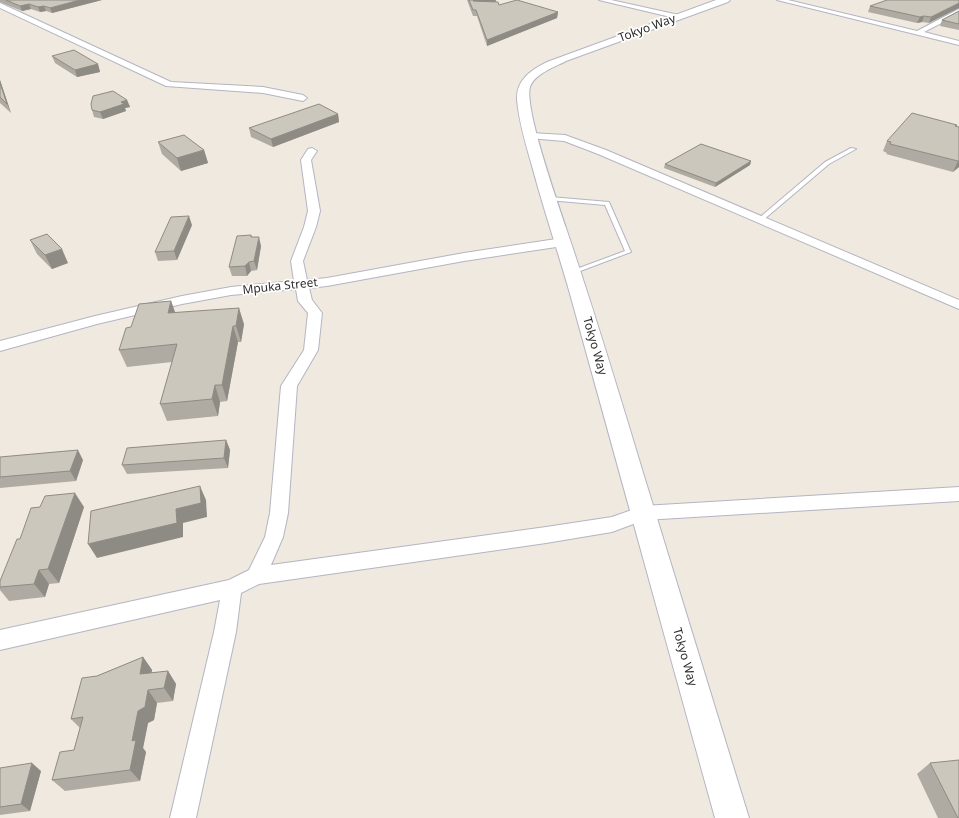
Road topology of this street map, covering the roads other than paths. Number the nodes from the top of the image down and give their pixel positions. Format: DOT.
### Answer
graph roads {
  1 [pos="602,0"];
  2 [pos="725,0"];
  3 [pos="780,0"];
  4 [pos="0,5"];
  5 [pos="959,11"];
  6 [pos="679,17"];
  7 [pos="918,33"];
  8 [pos="959,43"];
  9 [pos="303,98"];
  10 [pos="531,136"];
  11 [pos="853,149"];
  12 [pos="312,151"];
  13 [pos="550,199"];
  14 [pos="760,220"];
  15 [pos="563,242"];
  16 [pos="574,272"];
  17 [pos="303,284"];
  18 [pos="959,305"];
  19 [pos="0,346"];
  20 [pos="959,494"];
  21 [pos="642,513"];
  22 [pos="256,576"];
  23 [pos="232,588"];
  24 [pos="0,640"];
  25 [pos="183,818"];
  26 [pos="732,818"];
  1 -- 6 [label="street"];
  2 -- 6 [label="street, Tokyo Way"];
  3 -- 7 [label="street"];
  4 -- 9 [label="street"];
  5 -- 7 [label="street"];
  6 -- 10 [label="street, Tokyo Way"];
  7 -- 8 [label="street"];
  10 -- 13 [label="street, Tokyo Way"];
  10 -- 14 [label="street"];
  11 -- 14 [label="lane"];
  12 -- 17 [label="street"];
  13 -- 15 [label="street, Tokyo Way"];
  13 -- 16 [label="lane"];
  14 -- 18 [label="street"];
  15 -- 16 [label="street, Tokyo Way"];
  15 -- 17 [label="street, Mpuka Street"];
  16 -- 21 [label="street, Tokyo Way"];
  17 -- 19 [label="street, Mpuka Street"];
  17 -- 22 [label="street"];
  20 -- 21 [label="street"];
  21 -- 22 [label="street"];
  21 -- 26 [label="street, Tokyo Way"];
  22 -- 23 [label="street"];
  23 -- 24 [label="street"];
  23 -- 25 [label="street"];
}
